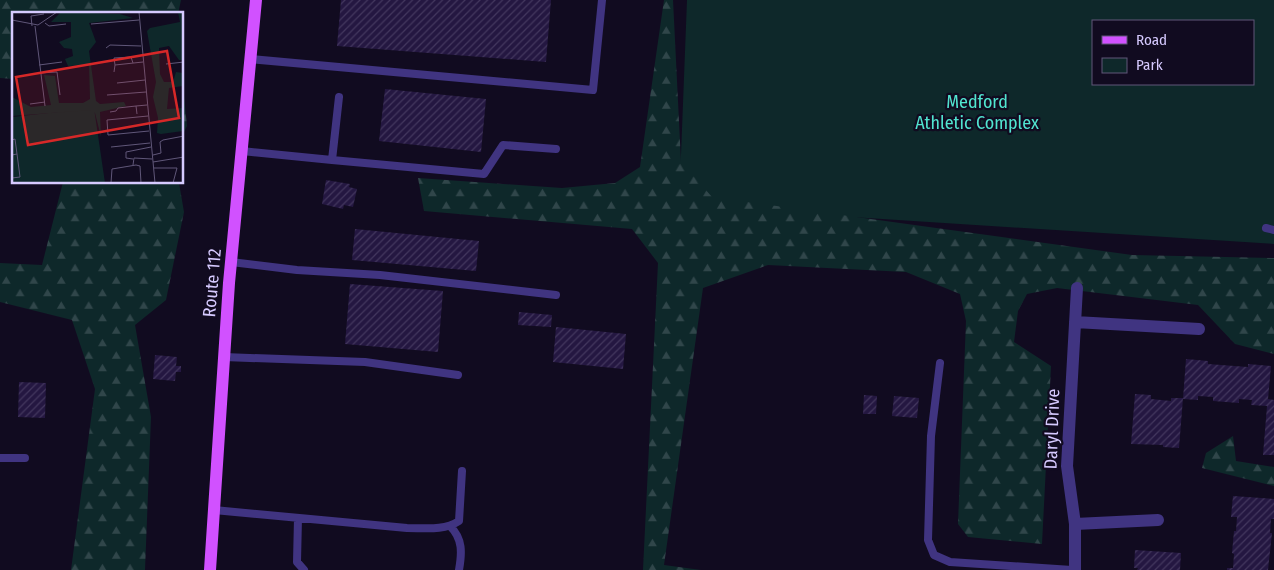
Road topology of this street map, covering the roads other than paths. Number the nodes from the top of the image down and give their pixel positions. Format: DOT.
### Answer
graph roads {
  1 [pos="256,0"];
  2 [pos="602,0"];
  3 [pos="250,59"];
  4 [pos="339,97"];
  5 [pos="556,149"];
  6 [pos="242,152"];
  7 [pos="332,160"];
  8 [pos="231,262"];
  9 [pos="1077,288"];
  10 [pos="556,295"];
  11 [pos="1075,322"];
  12 [pos="1198,329"];
  13 [pos="224,357"];
  14 [pos="940,363"];
  15 [pos="458,375"];
  16 [pos="0,458"];
  17 [pos="25,458"];
  18 [pos="462,471"];
  19 [pos="214,510"];
  20 [pos="298,518"];
  21 [pos="1158,520"];
  22 [pos="1075,524"];
  23 [pos="450,526"];
  24 [pos="210,570"];
  25 [pos="304,570"];
  26 [pos="459,570"];
  27 [pos="1074,570"];
  1 -- 3 [label="main road, Route 112"];
  2 -- 3 [label="lane"];
  3 -- 6 [label="main road, Route 112"];
  4 -- 7 [label="lane"];
  5 -- 7 [label="lane"];
  6 -- 7 [label="lane"];
  6 -- 8 [label="main road, Route 112"];
  8 -- 10 [label="lane"];
  8 -- 13 [label="main road, Route 112"];
  9 -- 11 [label="street, Daryl Drive"];
  11 -- 12 [label="street"];
  11 -- 22 [label="street, Daryl Drive"];
  13 -- 15 [label="lane"];
  13 -- 19 [label="main road, Route 112"];
  14 -- 27 [label="lane"];
  16 -- 17 [label="lane"];
  18 -- 23 [label="lane"];
  19 -- 20 [label="lane"];
  19 -- 24 [label="main road, Route 112"];
  20 -- 23 [label="lane"];
  20 -- 25 [label="lane"];
  21 -- 22 [label="street"];
  22 -- 27 [label="street, Daryl Drive"];
  23 -- 26 [label="lane"];
}
